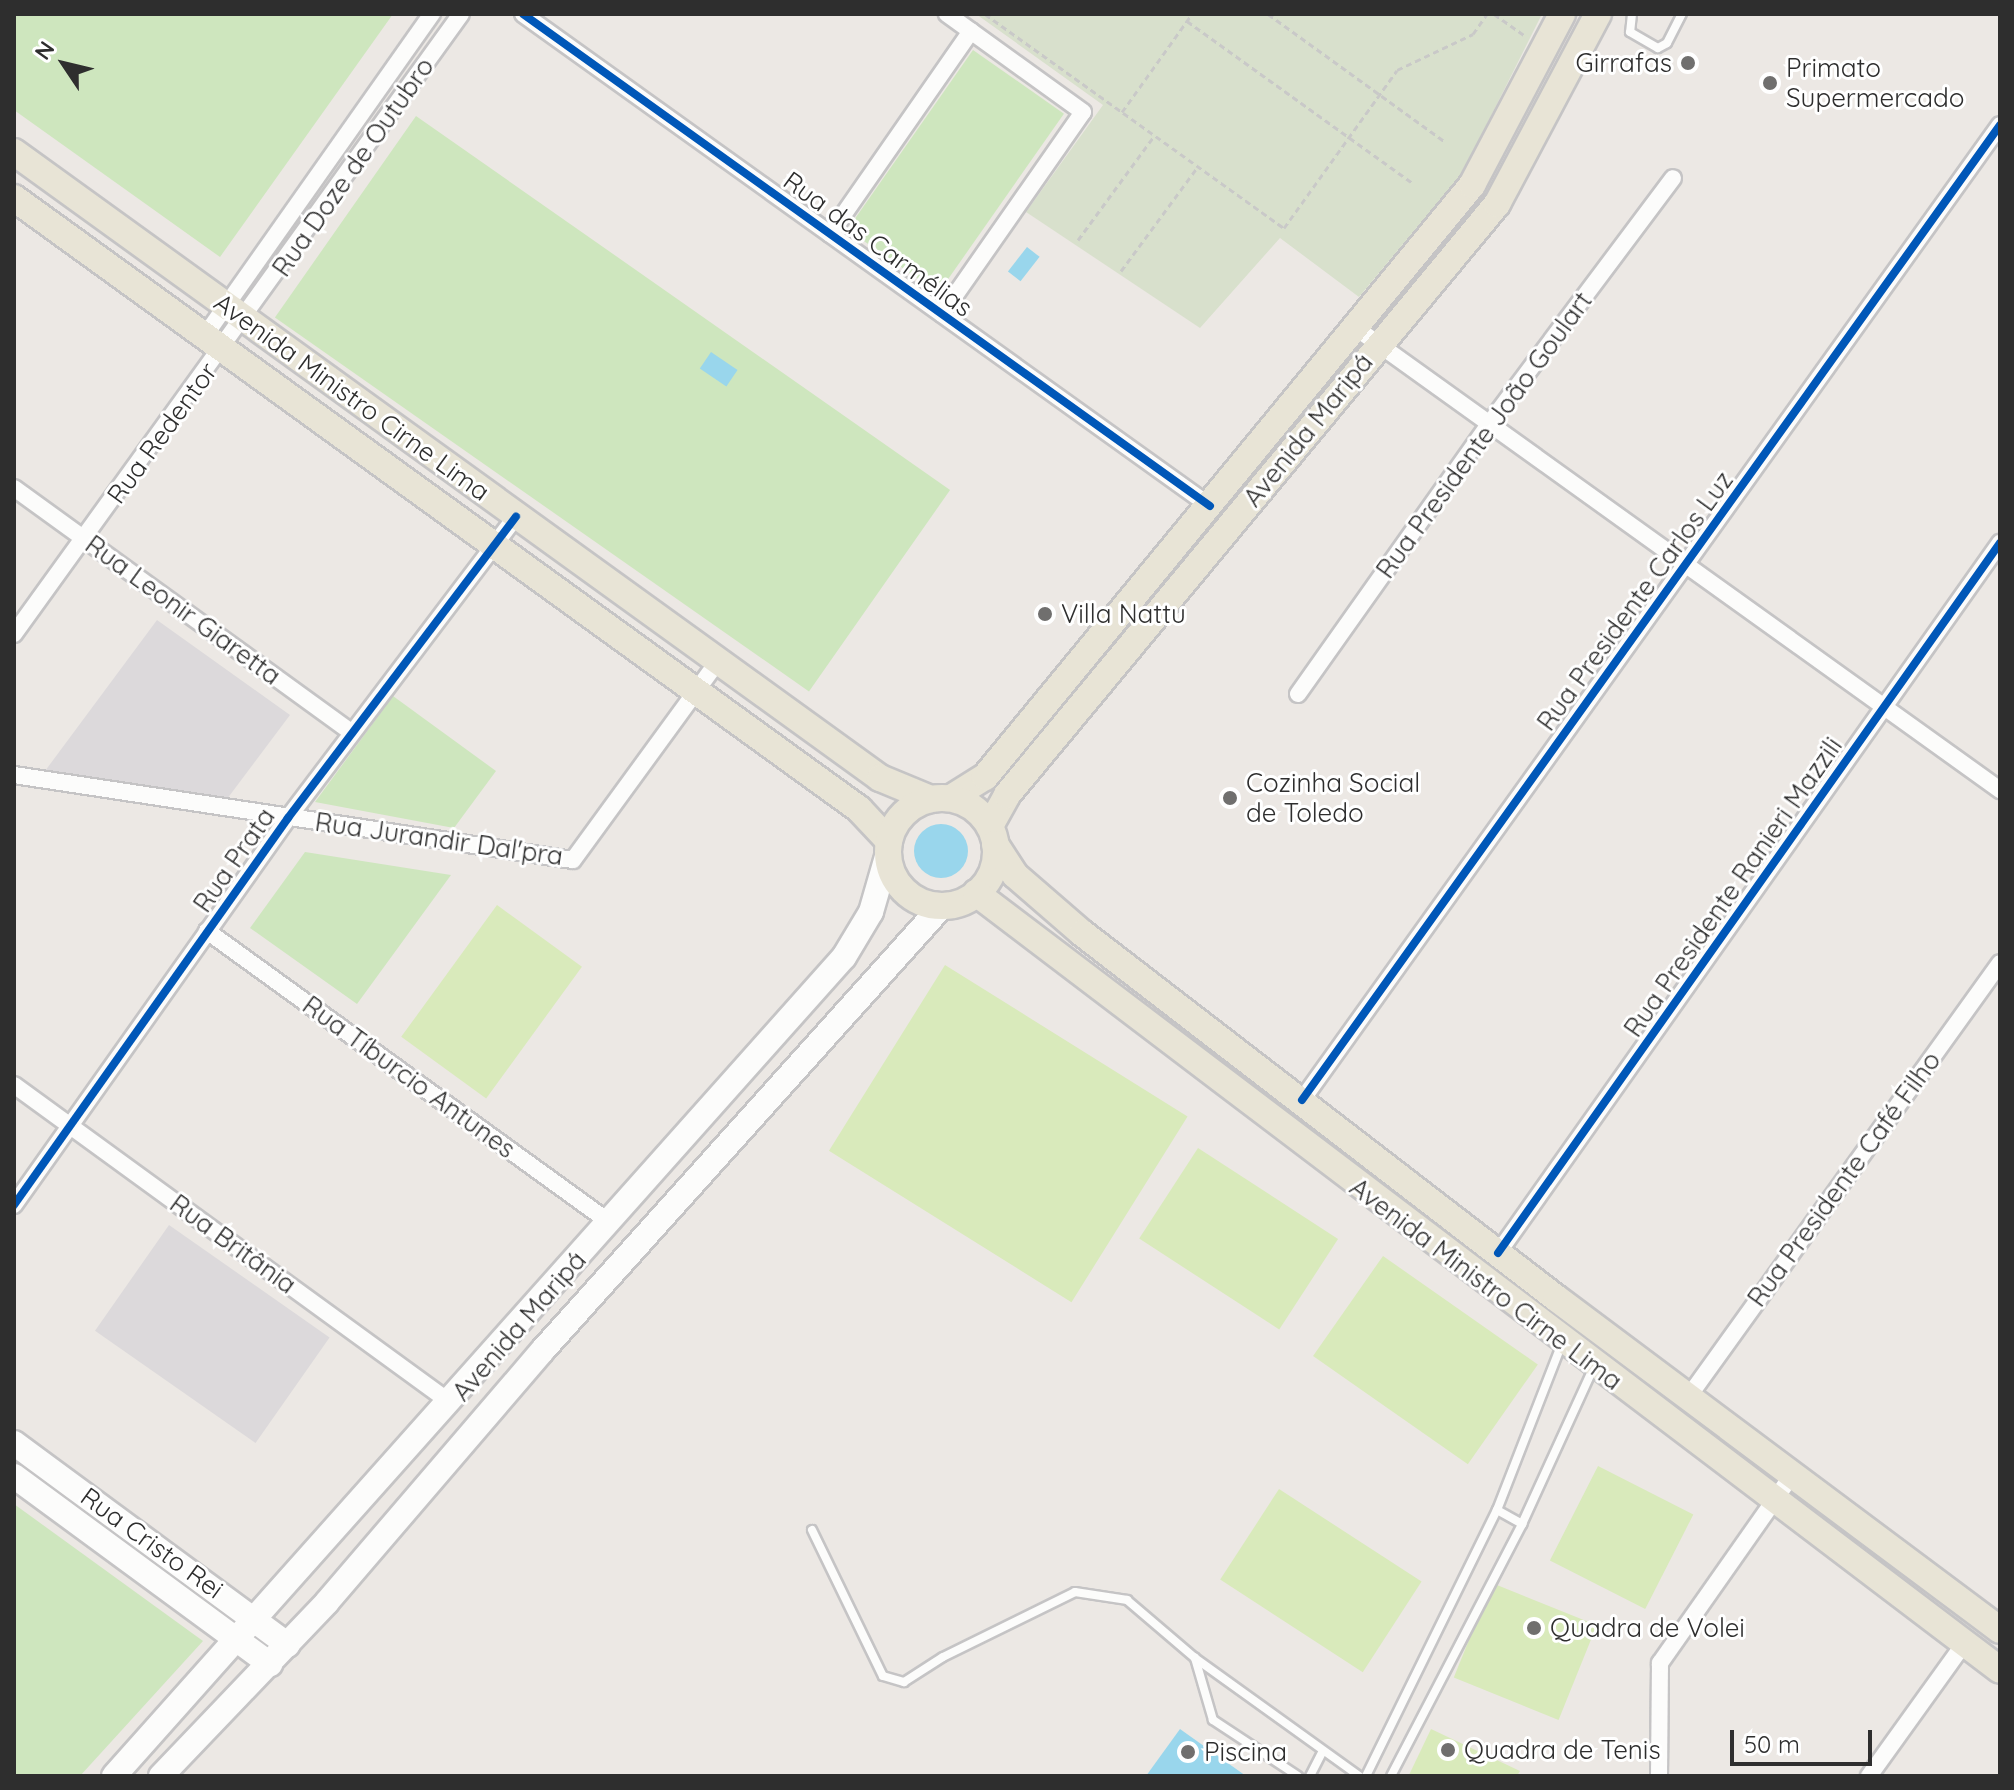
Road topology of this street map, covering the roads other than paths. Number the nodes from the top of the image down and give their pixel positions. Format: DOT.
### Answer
graph roads {
  1 [pos="432,14"];
  2 [pos="461,14"];
  3 [pos="523,14"];
  4 [pos="947,14"];
  5 [pos="1562,14"];
  6 [pos="1598,14"];
  7 [pos="1632,14"];
  8 [pos="1682,14"];
  9 [pos="971,31"];
  10 [pos="2000,125"];
  11 [pos="14,152"];
  12 [pos="1673,178"];
  13 [pos="14,198"];
  14 [pos="830,234"];
  15 [pos="235,313"];
  16 [pos="942,314"];
  17 [pos="1356,328"];
  18 [pos="215,341"];
  19 [pos="1378,344"];
  20 [pos="1489,424"];
  21 [pos="14,488"];
  22 [pos="1210,506"];
  23 [pos="516,516"];
  24 [pos="84,538"];
  25 [pos="494,543"];
  26 [pos="2000,543"];
  27 [pos="1685,565"];
  28 [pos="1152,577"];
  29 [pos="1173,595"];
  30 [pos="1124,611"];
  31 [pos="1145,629"];
  32 [pos="14,634"];
  33 [pos="718,661"];
  34 [pos="696,691"];
  35 [pos="1298,694"];
  36 [pos="1885,707"];
  37 [pos="351,732"];
  38 [pos="14,775"];
  39 [pos="2000,790"];
  40 [pos="941,798"];
  41 [pos="288,818"];
  42 [pos="992,835"];
  43 [pos="888,847"];
  44 [pos="976,893"];
  45 [pos="942,906"];
  46 [pos="207,931"];
  47 [pos="2000,963"];
  48 [pos="14,1085"];
  49 [pos="1302,1100"];
  50 [pos="70,1125"];
  51 [pos="14,1205"];
  52 [pos="610,1223"];
  53 [pos="1492,1249"];
  54 [pos="1468,1270"];
  55 [pos="1563,1342"];
  56 [pos="1594,1366"];
  57 [pos="1689,1396"];
  58 [pos="451,1403"];
  59 [pos="1727,1426"];
  60 [pos="1678,1430"];
  61 [pos="14,1443"];
  62 [pos="1793,1474"];
  63 [pos="14,1476"];
  64 [pos="1770,1501"];
  65 [pos="1497,1510"];
  66 [pos="1522,1524"];
  67 [pos="812,1530"];
  68 [pos="258,1620"];
  69 [pos="2000,1630"];
  70 [pos="239,1640"];
  71 [pos="1964,1644"];
  72 [pos="288,1645"];
  73 [pos="1195,1658"];
  74 [pos="270,1664"];
  75 [pos="2000,1670"];
  76 [pos="1322,1752"];
  77 [pos="114,1776"];
  78 [pos="161,1776"];
  79 [pos="1298,1776"];
  80 [pos="1310,1776"];
  81 [pos="1359,1776"];
  82 [pos="1366,1776"];
  83 [pos="1391,1776"];
  84 [pos="1659,1776"];
  85 [pos="1869,1776"];
  1 -- 15 [label="street"];
  2 -- 15 [label="street, Rua Doze de Outubro"];
  3 -- 14 [label="street, Rua das Carmélias"];
  4 -- 9 [label="street"];
  5 -- 17 [label="main road, Avenida Maripá"];
  6 -- 19 [label="main road, Avenida Maripá"];
  7 -- 8 [label="lane"];
  9 -- 14 [label="street"];
  9 -- 16 [label="street"];
  10 -- 27 [label="street, Rua Presidente Carlos Luz"];
  11 -- 15 [label="main road, Avenida Ministro Cirne Lima"];
  12 -- 20 [label="street, Rua Presidente João Goulart"];
  13 -- 18 [label="main road, Avenida Ministro Cirne Lima"];
  14 -- 16 [label="street, Rua das Carmélias"];
  15 -- 18 [label="street"];
  15 -- 18 [label="street"];
  15 -- 23 [label="main road, Avenida Ministro Cirne Lima"];
  16 -- 22 [label="street, Rua das Carmélias"];
  17 -- 19 [label="street"];
  17 -- 22 [label="main road, Avenida Maripá"];
  18 -- 24 [label="street, Rua Redentor"];
  18 -- 25 [label="main road, Avenida Ministro Cirne Lima"];
  19 -- 20 [label="street"];
  19 -- 29 [label="main road, Avenida Maripá"];
  20 -- 27 [label="street"];
  20 -- 35 [label="street, Rua Presidente João Goulart"];
  21 -- 24 [label="street, Rua Leonir Giaretta"];
  22 -- 28 [label="main road, Avenida Maripá"];
  23 -- 25 [label="street, Rua Prata"];
  23 -- 33 [label="main road, Avenida Ministro Cirne Lima"];
  24 -- 32 [label="street, Rua Redentor"];
  24 -- 37 [label="street, Rua Leonir Giaretta"];
  25 -- 34 [label="main road, Avenida Ministro Cirne Lima"];
  25 -- 37 [label="street, Rua Prata"];
  26 -- 36 [label="street, Rua Presidente Ranieri Mazzili"];
  27 -- 36 [label="street"];
  27 -- 49 [label="street, Rua Presidente Carlos Luz"];
  28 -- 29 [label="main road"];
  28 -- 30 [label="main road, Avenida Maripá"];
  29 -- 31 [label="main road, Avenida Maripá"];
  30 -- 31 [label="main road"];
  30 -- 40 [label="main road, Avenida Maripá"];
  31 -- 42 [label="main road, Avenida Maripá"];
  33 -- 34 [label="street, Rua Jurandir Dal'pra"];
  33 -- 40 [label="main road, Avenida Ministro Cirne Lima"];
  34 -- 41 [label="street, Rua Jurandir Dal'pra"];
  34 -- 43 [label="main road, Avenida Ministro Cirne Lima"];
  36 -- 39 [label="street"];
  36 -- 53 [label="street, Rua Presidente Ranieri Mazzili"];
  37 -- 41 [label="street, Rua Prata"];
  38 -- 41 [label="street, Rua Jurandir Dal'pra"];
  40 -- 42 [label="main road"];
  40 -- 43 [label="main road"];
  41 -- 46 [label="street, Rua Prata"];
  42 -- 44 [label="main road"];
  42 -- 49 [label="main road"];
  43 -- 45 [label="main road"];
  43 -- 52 [label="main road, Avenida Maripá"];
  44 -- 45 [label="main road"];
  44 -- 54 [label="main road, Avenida Ministro Cirne Lima"];
  45 -- 72 [label="main road, Avenida Maripá"];
  46 -- 50 [label="street, Rua Prata"];
  46 -- 52 [label="street, Rua Tíburcio Antunes"];
  47 -- 57 [label="street, Rua Presidente Café Filho"];
  48 -- 50 [label="street, Rua Britânia"];
  49 -- 53 [label="main road"];
  50 -- 51 [label="street, Rua Prata"];
  50 -- 58 [label="street, Rua Britânia"];
  52 -- 58 [label="main road, Avenida Maripá"];
  53 -- 54 [label="main road"];
  53 -- 57 [label="main road"];
  54 -- 55 [label="main road, Avenida Ministro Cirne Lima"];
  55 -- 56 [label="main road, Avenida Ministro Cirne Lima"];
  55 -- 65 [label="lane"];
  56 -- 60 [label="main road, Avenida Ministro Cirne Lima"];
  56 -- 66 [label="lane"];
  57 -- 59 [label="main road"];
  58 -- 68 [label="main road, Avenida Maripá"];
  59 -- 60 [label="main road"];
  59 -- 62 [label="main road"];
  60 -- 64 [label="main road, Avenida Ministro Cirne Lima"];
  61 -- 68 [label="main road, Rua Cristo Rei"];
  62 -- 64 [label="street"];
  62 -- 69 [label="main road"];
  63 -- 70 [label="main road"];
  64 -- 71 [label="main road, Avenida Ministro Cirne Lima"];
  64 -- 84 [label="street"];
  65 -- 66 [label="lane"];
  65 -- 82 [label="lane"];
  66 -- 83 [label="lane"];
  67 -- 73 [label="lane"];
  68 -- 70 [label="main road, Avenida Maripá"];
  68 -- 72 [label="main road, Rua Cristo Rei"];
  70 -- 74 [label="main road"];
  70 -- 77 [label="main road, Avenida Maripá"];
  71 -- 75 [label="main road, Avenida Ministro Cirne Lima"];
  71 -- 85 [label="street"];
  72 -- 74 [label="main road, Avenida Maripá"];
  73 -- 76 [label="lane"];
  73 -- 79 [label="lane"];
  74 -- 78 [label="main road, Avenida Maripá"];
  76 -- 80 [label="lane"];
  76 -- 81 [label="lane"];
}
